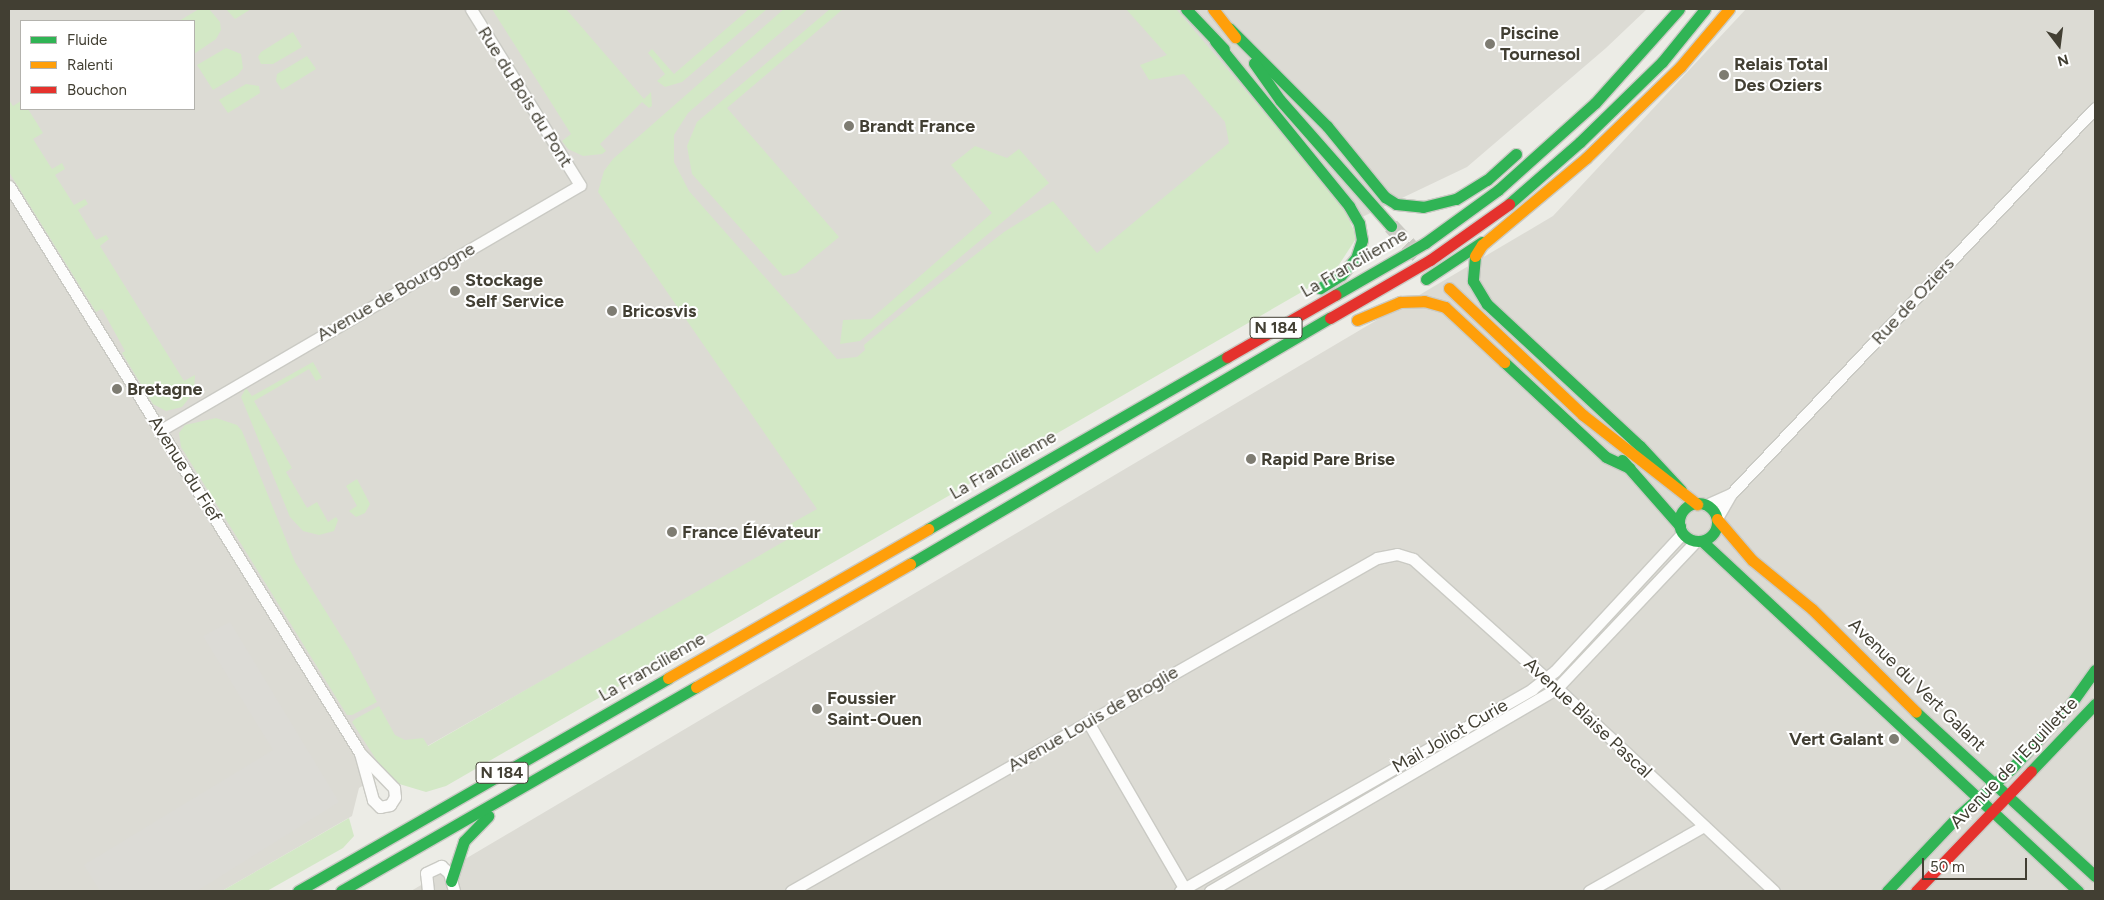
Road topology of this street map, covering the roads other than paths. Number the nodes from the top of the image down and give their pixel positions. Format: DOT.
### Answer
graph roads {
  1 [pos="471,9"];
  2 [pos="1186,9"];
  3 [pos="1213,9"];
  4 [pos="1675,9"];
  5 [pos="1679,9"];
  6 [pos="1705,9"];
  7 [pos="1729,9"];
  8 [pos="1229,28"];
  9 [pos="1215,41"];
  10 [pos="1595,83"];
  11 [pos="1280,100"];
  12 [pos="2095,108"];
  13 [pos="1526,146"];
  14 [pos="580,185"];
  15 [pos="9,186"];
  16 [pos="1391,226"];
  17 [pos="1496,233"];
  18 [pos="1449,288"];
  19 [pos="1308,296"];
  20 [pos="1291,306"];
  21 [pos="1255,377"];
  22 [pos="1583,415"];
  23 [pos="161,430"];
  24 [pos="1630,468"];
  25 [pos="1681,490"];
  26 [pos="1732,494"];
  27 [pos="1701,505"];
  28 [pos="1717,519"];
  29 [pos="1682,529"];
  30 [pos="1699,541"];
  31 [pos="942,546"];
  32 [pos="1667,551"];
  33 [pos="1397,554"];
  34 [pos="1678,561"];
  35 [pos="827,586"];
  36 [pos="2095,670"];
  37 [pos="1546,678"];
  38 [pos="1557,688"];
  39 [pos="2095,704"];
  40 [pos="1088,722"];
  41 [pos="360,753"];
  42 [pos="564,763"];
  43 [pos="1996,783"];
  44 [pos="2010,795"];
  45 [pos="1977,798"];
  46 [pos="1992,811"];
  47 [pos="1704,826"];
  48 [pos="2095,876"];
  49 [pos="453,886"];
  50 [pos="1184,890"];
  51 [pos="298,891"];
  52 [pos="341,891"];
  53 [pos="428,891"];
  54 [pos="792,891"];
  55 [pos="1210,891"];
  56 [pos="1589,891"];
  57 [pos="1774,891"];
  58 [pos="1888,891"];
  59 [pos="1916,891"];
  60 [pos="2078,891"];
  1 -- 14 [label="street, Rue du Bois du Pont"];
  2 -- 9 [label="main road"];
  3 -- 8 [label="main road"];
  4 -- 10 [label="main road"];
  5 -- 35 [label="main road, La Francilienne / N 184"];
  6 -- 31 [label="main road, La Francilienne / N 184"];
  7 -- 17 [label="main road"];
  8 -- 11 [label="main road"];
  8 -- 13 [label="main road"];
  9 -- 11 [label="main road"];
  9 -- 19 [label="main road"];
  11 -- 16 [label="main road"];
  12 -- 26 [label="street, Rue de Oziers"];
  14 -- 23 [label="street, Avenue de Bourgogne"];
  15 -- 23 [label="street, Avenue du Fief"];
  17 -- 24 [label="main road"];
  17 -- 25 [label="main road"];
  18 -- 22 [label="main road"];
  20 -- 35 [label="main road"];
  21 -- 31 [label="main road"];
  22 -- 24 [label="main road"];
  22 -- 25 [label="main road"];
  23 -- 41 [label="street, Avenue du Fief"];
  24 -- 29 [label="main road"];
  25 -- 27 [label="main road"];
  26 -- 27 [label="street, Rue de Oziers"];
  26 -- 28 [label="street, Rue de Oziers"];
  27 -- 28 [label="main road"];
  27 -- 29 [label="main road"];
  28 -- 30 [label="main road"];
  28 -- 43 [label="main road, Avenue du Vert Galant"];
  29 -- 30 [label="main road"];
  29 -- 32 [label="street, Mail Joliot Curie"];
  30 -- 34 [label="street, Mail Joliot Curie"];
  30 -- 45 [label="main road"];
  31 -- 42 [label="main road, La Francilienne / N 184"];
  32 -- 34 [label="street"];
  32 -- 37 [label="street, Mail Joliot Curie"];
  33 -- 37 [label="street, Avenue Blaise Pascal"];
  33 -- 40 [label="street, Avenue Louis de Broglie"];
  34 -- 38 [label="street, Mail Joliot Curie"];
  35 -- 51 [label="main road, La Francilienne / N 184"];
  36 -- 43 [label="main road, Avenue de l'Eguillette"];
  37 -- 38 [label="street, Avenue Blaise Pascal"];
  37 -- 50 [label="street, Mail Joliot Curie"];
  38 -- 47 [label="street, Avenue Blaise Pascal"];
  38 -- 55 [label="street, Mail Joliot Curie"];
  39 -- 44 [label="main road, Avenue de l'Eguillette"];
  40 -- 50 [label="street"];
  40 -- 54 [label="street, Avenue Louis de Broglie"];
  42 -- 49 [label="main road"];
  42 -- 52 [label="main road, La Francilienne / N 184"];
  43 -- 44 [label="main road, Avenue du Vert Galant"];
  43 -- 45 [label="main road, Avenue de l'Eguillette"];
  44 -- 46 [label="main road, Avenue de l'Eguillette"];
  44 -- 48 [label="main road, Avenue du Vert Galant"];
  45 -- 46 [label="main road"];
  45 -- 58 [label="main road, Avenue de l'Eguillette"];
  46 -- 59 [label="main road, Avenue de l'Eguillette"];
  46 -- 60 [label="main road"];
  47 -- 56 [label="street"];
  47 -- 57 [label="street, Avenue Blaise Pascal"];
  49 -- 53 [label="street"];
}
